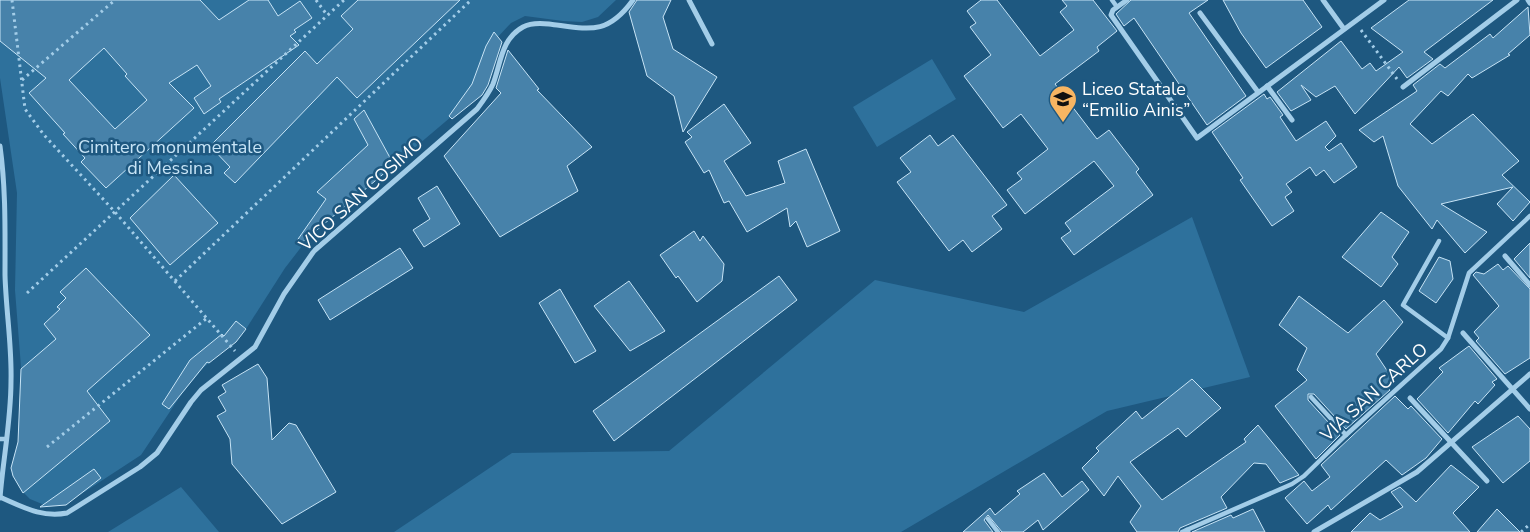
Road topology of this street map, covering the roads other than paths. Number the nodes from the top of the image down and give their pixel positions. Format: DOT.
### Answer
graph roads {
  1 [pos="633,0"];
  2 [pos="689,0"];
  3 [pos="1112,0"];
  4 [pos="1127,0"];
  5 [pos="1323,0"];
  6 [pos="1384,0"];
  7 [pos="1517,0"];
  8 [pos="1117,7"];
  9 [pos="1200,12"];
  10 [pos="1344,29"];
  11 [pos="712,44"];
  12 [pos="1267,86"];
  13 [pos="1403,87"];
  14 [pos="1258,92"];
  15 [pos="1292,120"];
  16 [pos="0,146"];
  17 [pos="1530,216"];
  18 [pos="1439,241"];
  19 [pos="1505,256"];
  20 [pos="1530,285"];
  21 [pos="1463,334"];
  22 [pos="1448,338"];
  23 [pos="1530,374"];
  24 [pos="1512,389"];
  25 [pos="1311,397"];
  26 [pos="1410,398"];
  27 [pos="1530,409"];
  28 [pos="1346,435"];
  29 [pos="3,439"];
  30 [pos="1451,443"];
  31 [pos="2,451"];
  32 [pos="1487,481"];
  33 [pos="0,498"];
  34 [pos="988,520"];
  35 [pos="1186,531"];
  36 [pos="998,532"];
  37 [pos="1314,532"];
  1 -- 33 [label="street, VICO SAN COSIMO"];
  2 -- 11 [label="street"];
  3 -- 8 [label="street"];
  4 -- 8 [label="street"];
  5 -- 10 [label="street"];
  6 -- 10 [label="street"];
  7 -- 13 [label="street"];
  8 -- 14 [label="street"];
  9 -- 14 [label="street"];
  10 -- 12 [label="street"];
  12 -- 14 [label="street"];
  12 -- 15 [label="street"];
  16 -- 29 [label="street"];
  17 -- 22 [label="street, VIA SAN CARLO"];
  18 -- 22 [label="street"];
  19 -- 20 [label="street"];
  21 -- 24 [label="street"];
  22 -- 28 [label="street, VIA SAN CARLO"];
  23 -- 24 [label="street"];
  24 -- 27 [label="street"];
  24 -- 30 [label="street"];
  25 -- 28 [label="street"];
  26 -- 30 [label="street"];
  28 -- 35 [label="street, VIA SAN CARLO"];
  29 -- 31 [label="street"];
  30 -- 32 [label="street"];
  30 -- 37 [label="street"];
  31 -- 33 [label="street"];
  34 -- 36 [label="street"];
}
